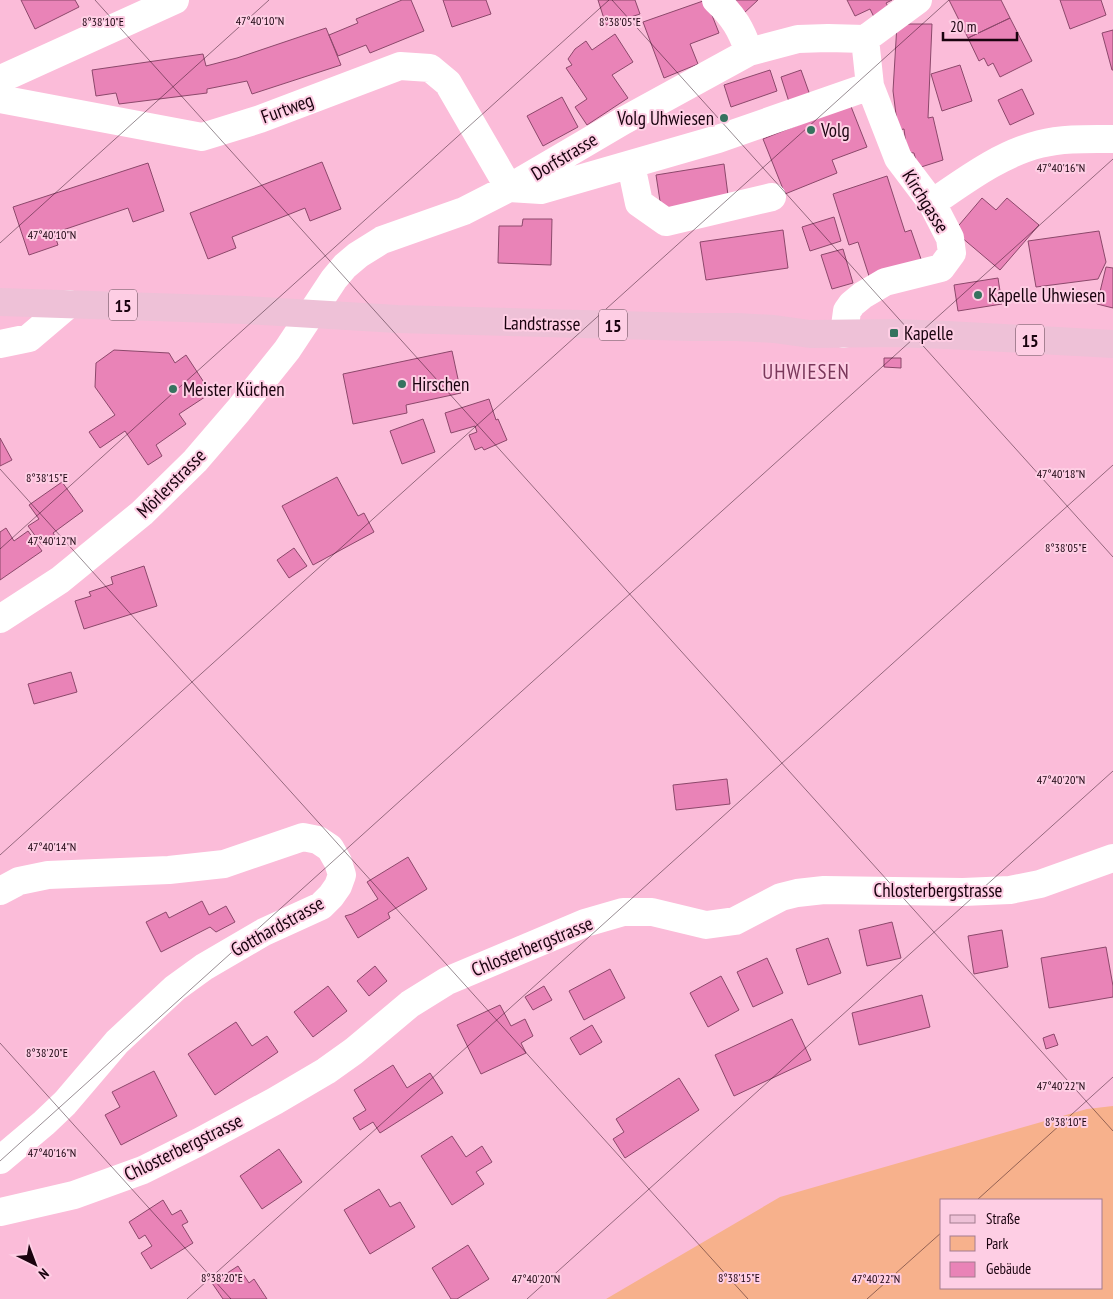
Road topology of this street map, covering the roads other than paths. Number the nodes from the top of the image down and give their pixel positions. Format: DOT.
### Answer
graph roads {
  1 [pos="175,0"];
  2 [pos="716,0"];
  3 [pos="918,0"];
  4 [pos="865,39"];
  5 [pos="749,52"];
  6 [pos="0,83"];
  7 [pos="870,86"];
  8 [pos="0,99"];
  9 [pos="1113,139"];
  10 [pos="631,165"];
  11 [pos="509,188"];
  12 [pos="772,197"];
  13 [pos="932,202"];
  14 [pos="0,302"];
  15 [pos="69,304"];
  16 [pos="310,315"];
  17 [pos="844,334"];
  18 [pos="0,344"];
  19 [pos="1113,344"];
  20 [pos="0,619"];
  21 [pos="1113,858"];
  22 [pos="0,891"];
  23 [pos="0,1160"];
  24 [pos="0,1212"];
  1 -- 6 [label="street"];
  2 -- 5 [label="street"];
  3 -- 4 [label="street"];
  4 -- 5 [label="street, Dorfstrasse"];
  4 -- 7 [label="street, Kirchgasse"];
  5 -- 11 [label="street, Dorfstrasse"];
  7 -- 10 [label="street"];
  7 -- 13 [label="street, Kirchgasse"];
  8 -- 11 [label="street, Furtweg"];
  9 -- 13 [label="street"];
  10 -- 11 [label="street"];
  10 -- 12 [label="street"];
  11 -- 16 [label="street, Dorfstrasse"];
  13 -- 17 [label="street, Kirchgasse"];
  14 -- 15 [label="main road, Landstrasse / 15"];
  15 -- 16 [label="main road, Landstrasse / 15"];
  15 -- 18 [label="street"];
  16 -- 17 [label="main road, Landstrasse / 15"];
  16 -- 20 [label="street, Mörlerstrasse"];
  17 -- 19 [label="main road, Landstrasse / 15"];
  21 -- 24 [label="street, Chlosterbergstrasse"];
  22 -- 23 [label="street, Gotthardstrasse"];
}
